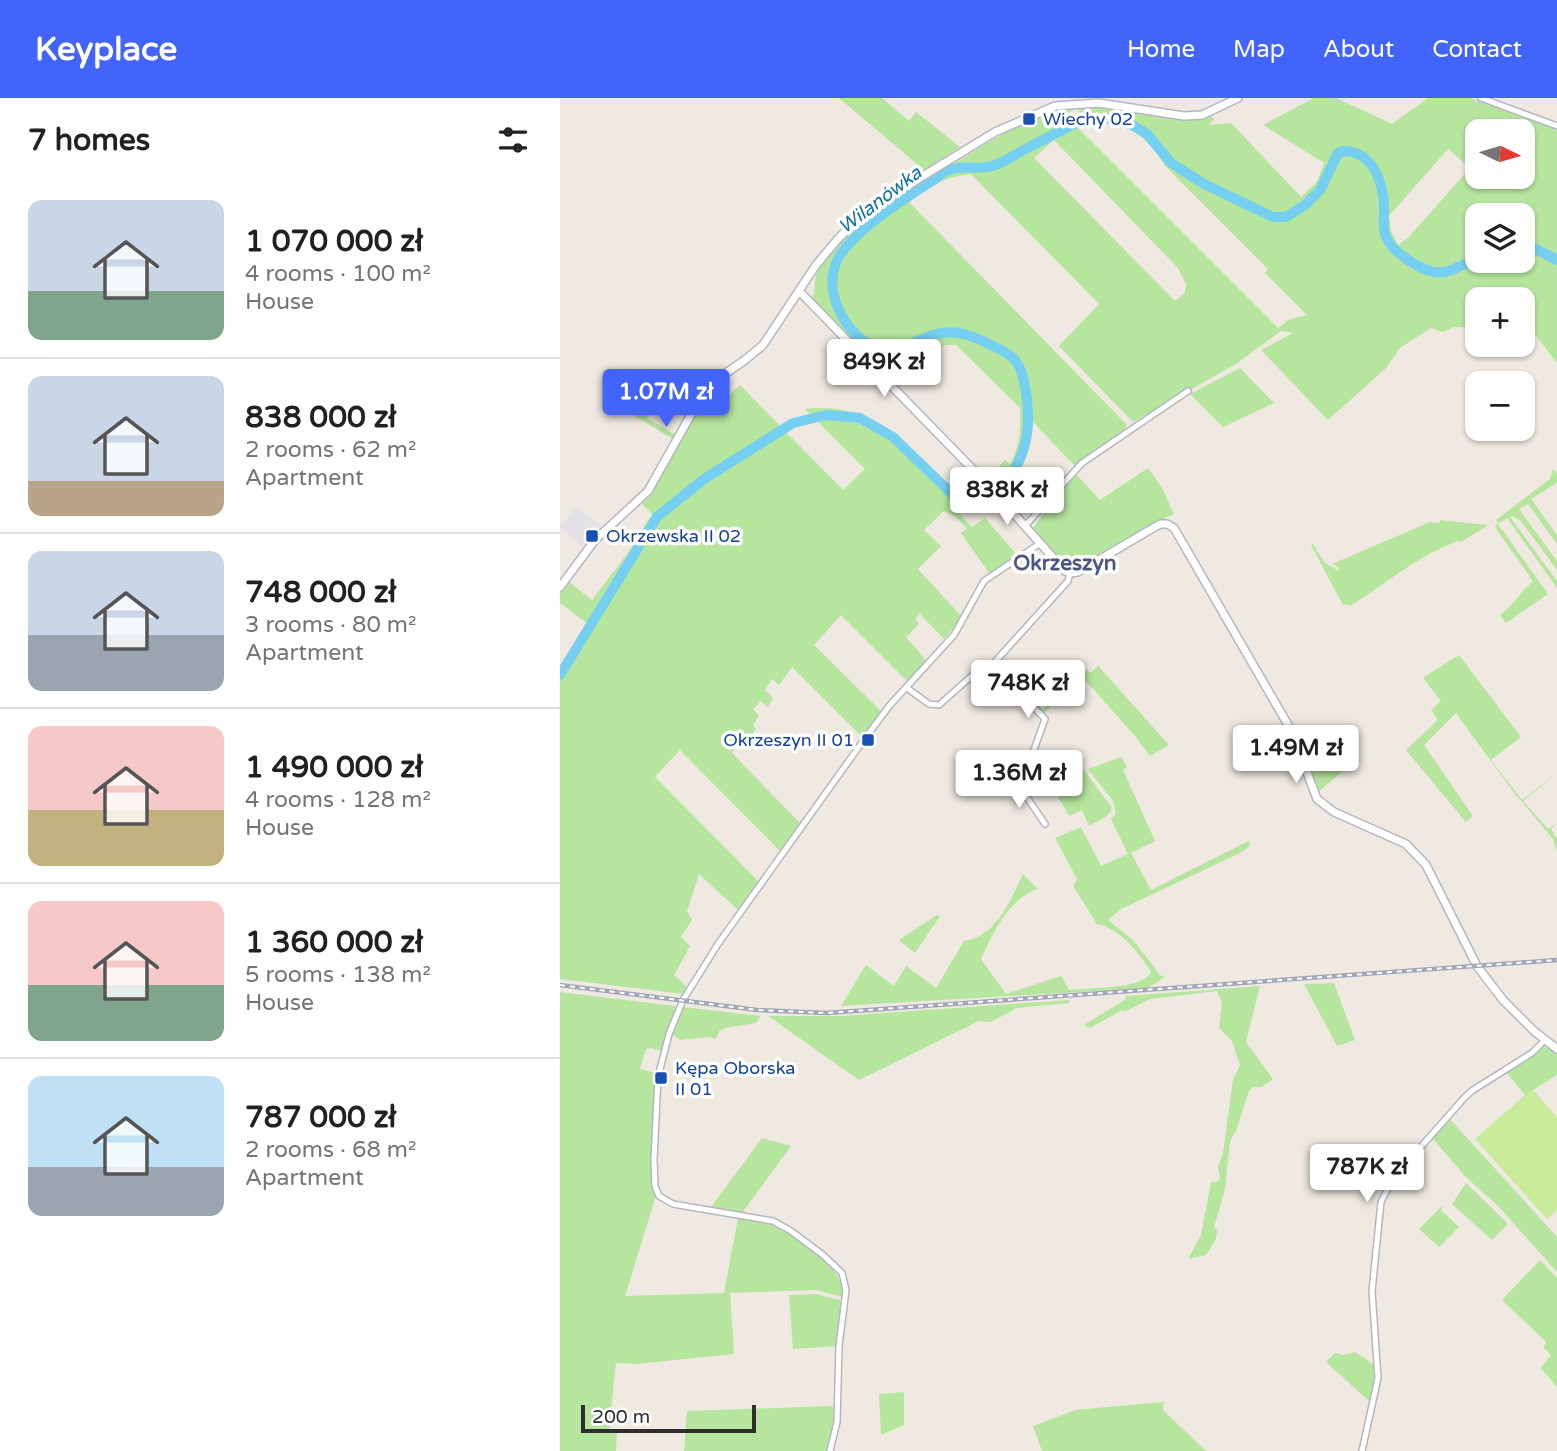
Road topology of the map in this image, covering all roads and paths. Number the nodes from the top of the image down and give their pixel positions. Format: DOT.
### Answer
graph roads {
  1 [pos="1481,98"];
  2 [pos="1234,100"];
  3 [pos="1557,126"];
  4 [pos="799,291"];
  5 [pos="1188,391"];
  6 [pos="1025,526"];
  7 [pos="1039,544"];
  8 [pos="1070,573"];
  9 [pos="560,587"];
  10 [pos="993,664"];
  11 [pos="907,688"];
  12 [pos="1045,824"];
  13 [pos="1545,1040"];
  14 [pos="1557,1049"];
  15 [pos="830,1451"];
  16 [pos="1362,1451"];
  1 -- 3 [label="street"];
  2 -- 4 [label="street"];
  4 -- 6 [label="street"];
  4 -- 9 [label="street"];
  5 -- 6 [label="street"];
  6 -- 7 [label="street"];
  7 -- 8 [label="street"];
  7 -- 11 [label="street"];
  8 -- 10 [label="street"];
  8 -- 13 [label="street"];
  10 -- 11 [label="street"];
  10 -- 12 [label="street"];
  11 -- 15 [label="street"];
  13 -- 14 [label="street"];
  13 -- 16 [label="street"];
}
